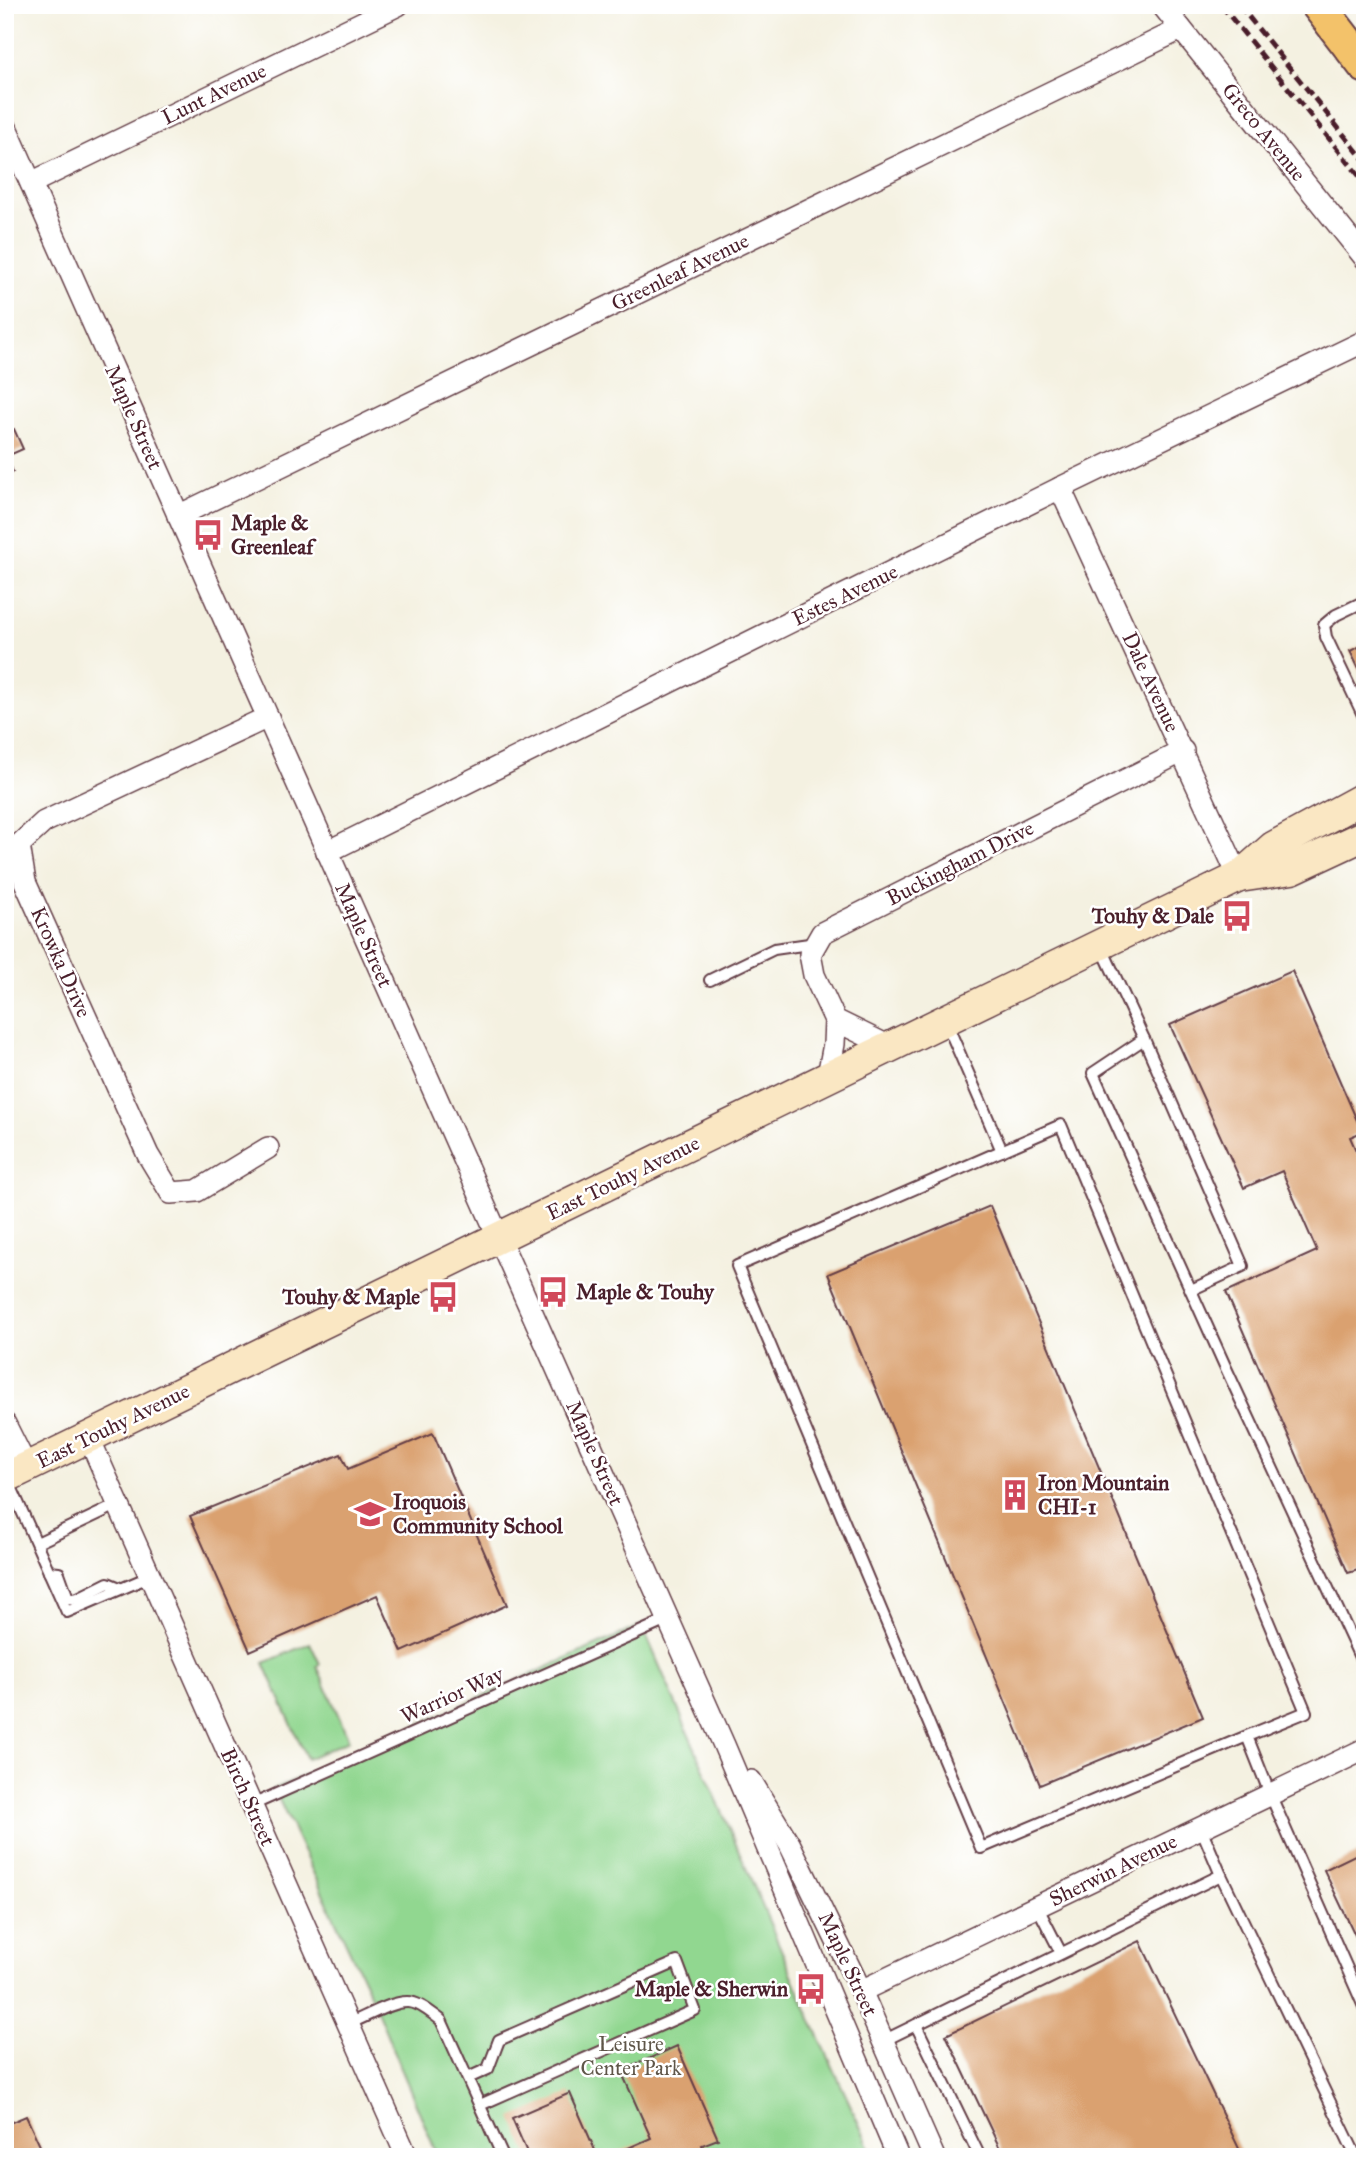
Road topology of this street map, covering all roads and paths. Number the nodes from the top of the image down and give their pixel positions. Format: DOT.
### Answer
graph roads {
  1 [pos="398,5"];
  2 [pos="1162,5"];
  3 [pos="1318,5"];
  4 [pos="1181,29"];
  5 [pos="1365,66"];
  6 [pos="5,125"];
  7 [pos="31,183"];
  8 [pos="1365,258"];
  9 [pos="1365,341"];
  10 [pos="1060,488"];
  11 [pos="178,516"];
  12 [pos="1365,601"];
  13 [pos="268,717"];
  14 [pos="1365,719"];
  15 [pos="1183,751"];
  16 [pos="1365,797"];
  17 [pos="1365,835"];
  18 [pos="327,852"];
  19 [pos="1239,877"];
  20 [pos="816,943"];
  21 [pos="1100,944"];
  22 [pos="710,980"];
  23 [pos="944,1019"];
  24 [pos="835,1020"];
  25 [pos="1144,1039"];
  26 [pos="888,1046"];
  27 [pos="828,1076"];
  28 [pos="268,1148"];
  29 [pos="1002,1151"];
  30 [pos="499,1239"];
  31 [pos="1191,1290"];
  32 [pos="5,1424"];
  33 [pos="89,1438"];
  34 [pos="13,1474"];
  35 [pos="119,1504"];
  36 [pos="37,1543"];
  37 [pos="150,1577"];
  38 [pos="669,1619"];
  39 [pos="1365,1668"];
  40 [pos="1247,1736"];
  41 [pos="724,1745"];
  42 [pos="1365,1749"];
  43 [pos="1270,1794"];
  44 [pos="252,1805"];
  45 [pos="1200,1828"];
  46 [pos="1221,1875"];
  47 [pos="1037,1906"];
  48 [pos="1060,1953"];
  49 [pos="862,1991"];
  50 [pos="1365,2009"];
  51 [pos="348,2024"];
  52 [pos="916,2025"];
  53 [pos="883,2041"];
  54 [pos="468,2078"];
  55 [pos="480,2105"];
  56 [pos="1353,2150"];
  57 [pos="407,2157"];
  58 [pos="503,2157"];
  59 [pos="898,2157"];
  60 [pos="934,2157"];
  61 [pos="980,2157"];
  1 -- 7 [label="street, Lunt Avenue"];
  2 -- 4 [label="street, Greco Avenue"];
  3 -- 5 [label="main road"];
  4 -- 8 [label="street, Greco Avenue"];
  4 -- 11 [label="street, Greenleaf Avenue"];
  6 -- 7 [label="street, Maple Street"];
  7 -- 11 [label="street, Maple Street"];
  9 -- 10 [label="street, Estes Avenue"];
  10 -- 15 [label="street, Dale Avenue"];
  10 -- 18 [label="street, Estes Avenue"];
  11 -- 13 [label="street, Maple Street"];
  12 -- 14 [label="lane"];
  13 -- 18 [label="street, Maple Street"];
  13 -- 28 [label="street, Krowka Drive"];
  15 -- 19 [label="street, Dale Avenue"];
  15 -- 20 [label="street, Buckingham Drive"];
  16 -- 19 [label="main road, East Touhy Avenue"];
  17 -- 19 [label="main road, East Touhy Avenue"];
  18 -- 30 [label="street, Maple Street"];
  19 -- 21 [label="main road, East Touhy Avenue"];
  20 -- 22 [label="lane"];
  20 -- 24 [label="street"];
  21 -- 23 [label="main road, East Touhy Avenue"];
  21 -- 25 [label="lane"];
  23 -- 26 [label="main road, East Touhy Avenue"];
  23 -- 29 [label="lane"];
  24 -- 26 [label="street"];
  24 -- 27 [label="street"];
  25 -- 31 [label="lane"];
  25 -- 31 [label="lane"];
  26 -- 27 [label="main road, East Touhy Avenue"];
  27 -- 30 [label="main road, East Touhy Avenue"];
  29 -- 40 [label="lane"];
  29 -- 40 [label="lane"];
  30 -- 33 [label="main road, East Touhy Avenue"];
  30 -- 38 [label="street, Maple Street"];
  31 -- 39 [label="lane"];
  32 -- 34 [label="street"];
  33 -- 34 [label="main road, East Touhy Avenue"];
  33 -- 35 [label="street, Birch Street"];
  34 -- 36 [label="lane"];
  35 -- 36 [label="lane"];
  35 -- 37 [label="street, Birch Street"];
  36 -- 37 [label="lane"];
  37 -- 44 [label="street, Birch Street"];
  38 -- 41 [label="street, Maple Street"];
  38 -- 44 [label="lane, Warrior Way"];
  40 -- 43 [label="lane"];
  41 -- 49 [label="street, Maple Street"];
  41 -- 59 [label="street, Maple Street"];
  42 -- 43 [label="street, Sherwin Avenue"];
  43 -- 45 [label="street, Sherwin Avenue"];
  43 -- 50 [label="lane"];
  44 -- 51 [label="street, Birch Street"];
  45 -- 46 [label="lane"];
  45 -- 47 [label="street, Sherwin Avenue"];
  46 -- 48 [label="lane"];
  46 -- 56 [label="lane"];
  47 -- 48 [label="lane"];
  47 -- 49 [label="street, Sherwin Avenue"];
  48 -- 52 [label="lane"];
  49 -- 53 [label="street, Maple Street"];
  51 -- 54 [label="lane"];
  51 -- 57 [label="street, Birch Street"];
  52 -- 53 [label="lane"];
  52 -- 61 [label="lane"];
  53 -- 60 [label="street, Maple Street"];
  54 -- 55 [label="lane"];
  54 -- 55 [label="lane"];
  55 -- 58 [label="lane"];
}
